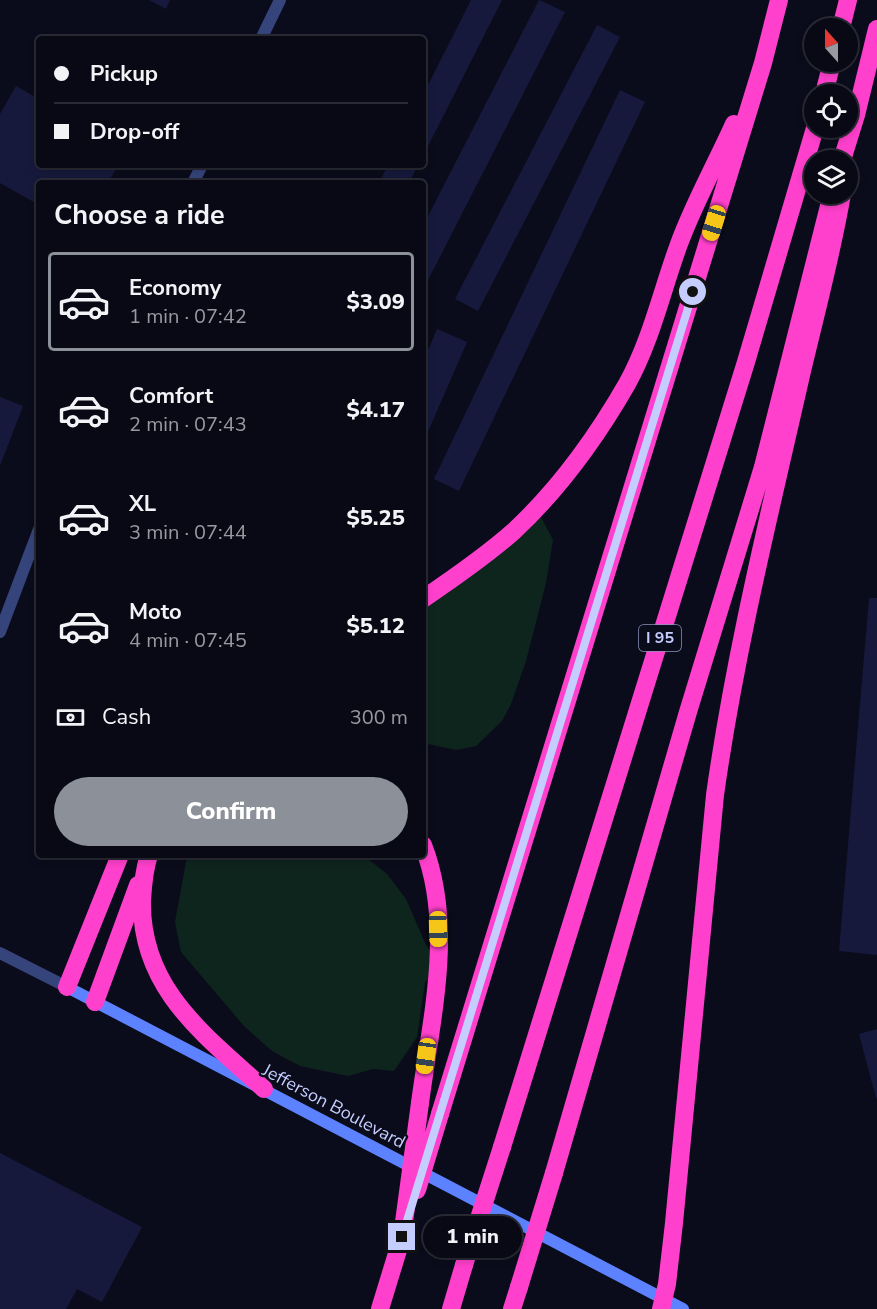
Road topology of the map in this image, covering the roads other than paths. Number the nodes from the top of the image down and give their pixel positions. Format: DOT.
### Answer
graph roads {
  1 [pos="280,0"];
  2 [pos="779,0"];
  3 [pos="848,0"];
  4 [pos="844,18"];
  5 [pos="877,29"];
  6 [pos="262,36"];
  7 [pos="763,63"];
  8 [pos="858,107"];
  9 [pos="812,138"];
  10 [pos="829,204"];
  11 [pos="840,204"];
  12 [pos="36,537"];
  13 [pos="426,597"];
  14 [pos="0,632"];
  15 [pos="426,854"];
  16 [pos="119,858"];
  17 [pos="147,862"];
  18 [pos="0,953"];
  19 [pos="67,987"];
  20 [pos="94,1002"];
  21 [pos="264,1089"];
  22 [pos="402,1237"];
  23 [pos="663,1304"];
  24 [pos="380,1309"];
  25 [pos="451,1309"];
  26 [pos="512,1309"];
  27 [pos="683,1309"];
  1 -- 6 [label="street"];
  2 -- 7 [label="highway"];
  3 -- 4 [label="highway"];
  5 -- 8 [label="highway"];
  7 -- 13 [label="highway"];
  7 -- 22 [label="highway, bridge"];
  9 -- 25 [label="highway, I 95, bridge"];
  10 -- 26 [label="highway, bridge"];
  11 -- 23 [label="highway"];
  12 -- 14 [label="street"];
  15 -- 22 [label="highway, bridge"];
  16 -- 19 [label="highway"];
  17 -- 20 [label="highway"];
  17 -- 21 [label="highway"];
  18 -- 19 [label="street, Jefferson Boulevard"];
  19 -- 20 [label="main road, Jefferson Boulevard"];
  20 -- 21 [label="main road, Jefferson Boulevard"];
  21 -- 23 [label="main road, Jefferson Boulevard"];
  22 -- 24 [label="highway"];
  23 -- 27 [label="main road, Jefferson Boulevard"];
}
